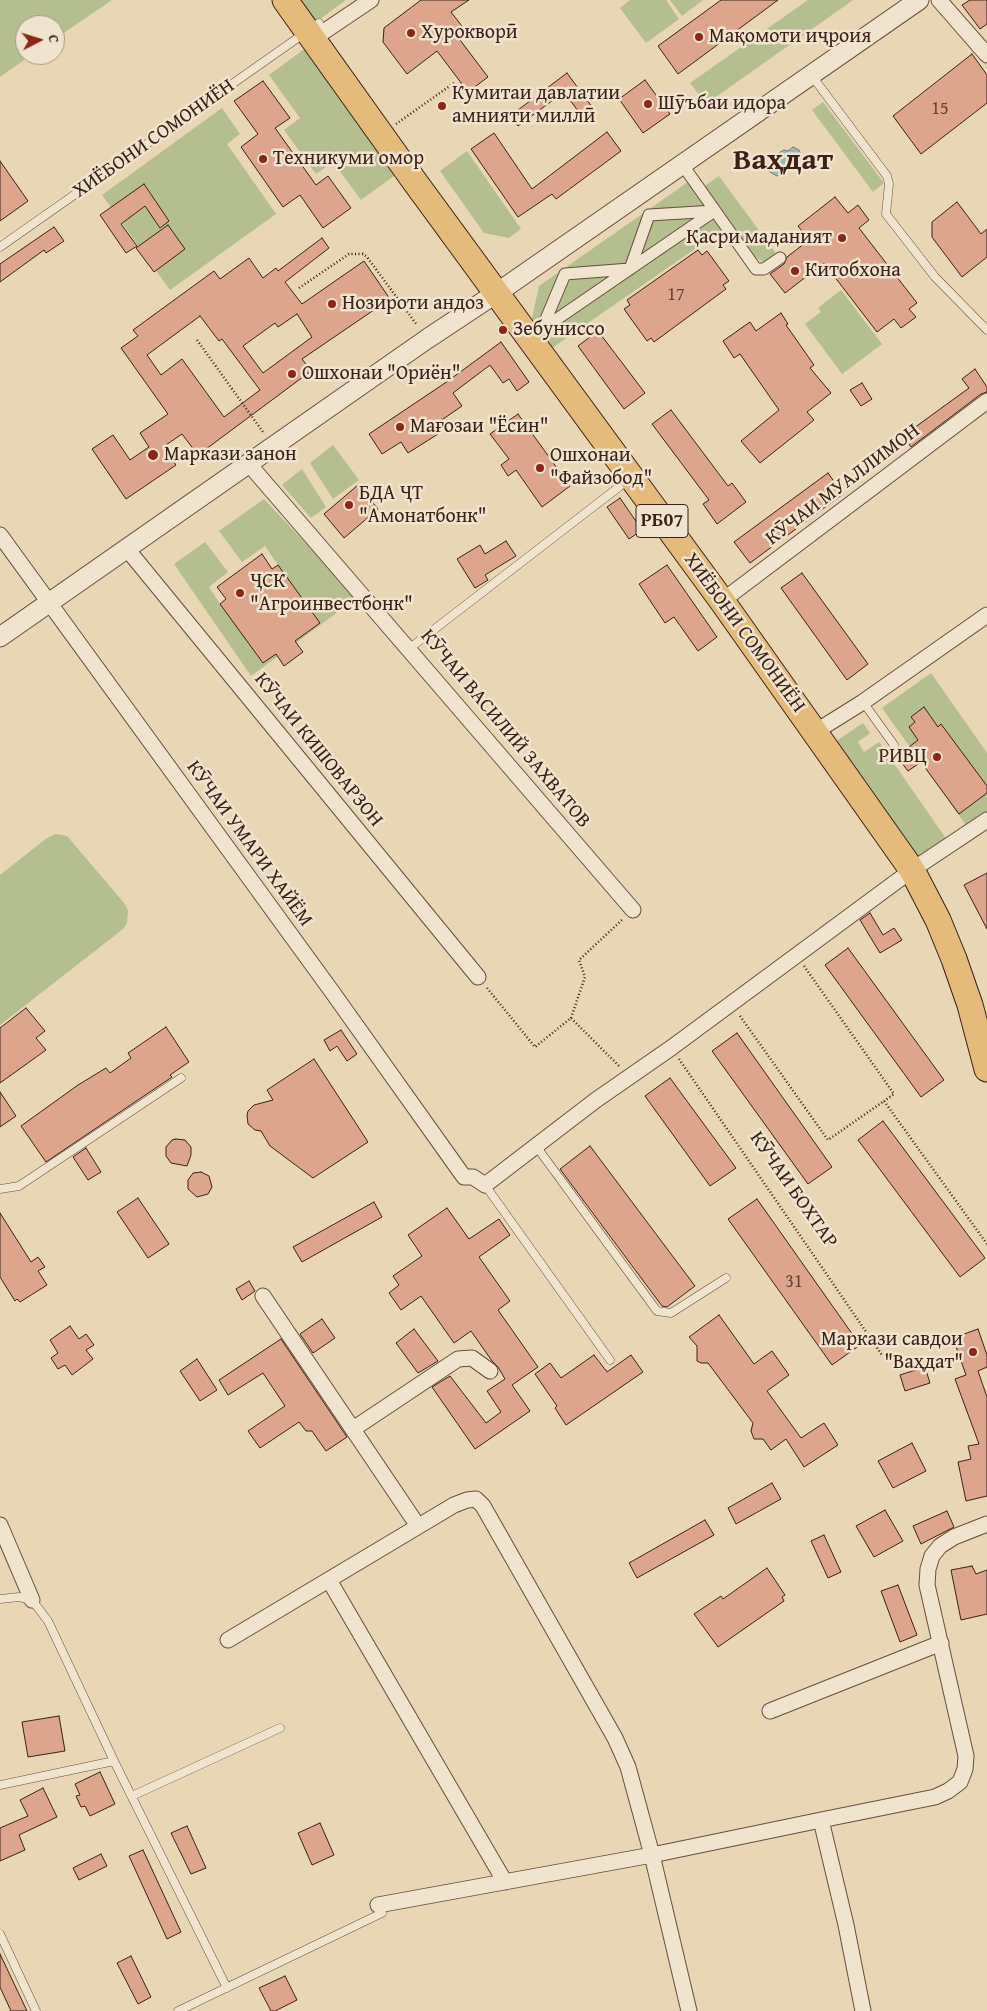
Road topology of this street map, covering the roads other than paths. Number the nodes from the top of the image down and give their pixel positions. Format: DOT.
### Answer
graph roads {
  1 [pos="285,0"];
  2 [pos="303,0"];
  3 [pos="371,0"];
  4 [pos="920,0"];
  5 [pos="939,0"];
  6 [pos="316,31"];
  7 [pos="985,48"];
  8 [pos="811,75"];
  9 [pos="682,164"];
  10 [pos="715,211"];
  11 [pos="0,247"];
  12 [pos="780,258"];
  13 [pos="630,269"];
  14 [pos="501,289"];
  15 [pos="987,330"];
  16 [pos="537,334"];
  17 [pos="987,401"];
  18 [pos="248,463"];
  19 [pos="635,474"];
  20 [pos="0,535"];
  21 [pos="127,549"];
  22 [pos="727,598"];
  23 [pos="49,603"];
  24 [pos="987,615"];
  25 [pos="0,637"];
  26 [pos="410,648"];
  27 [pos="863,702"];
  28 [pos="821,728"];
  29 [pos="894,745"];
  30 [pos="987,820"];
  31 [pos="917,867"];
  32 [pos="633,910"];
  33 [pos="478,977"];
  34 [pos="985,1035"];
  35 [pos="987,1069"];
  36 [pos="181,1078"];
  37 [pos="536,1146"];
  38 [pos="485,1185"];
  39 [pos="0,1189"];
  40 [pos="726,1278"];
  41 [pos="263,1296"];
  42 [pos="610,1360"];
  43 [pos="490,1371"];
  44 [pos="353,1429"];
  45 [pos="987,1524"];
  46 [pos="0,1525"];
  47 [pos="418,1526"];
  48 [pos="329,1580"];
  49 [pos="0,1599"];
  50 [pos="32,1600"];
  51 [pos="228,1640"];
  52 [pos="941,1644"];
  53 [pos="770,1710"];
  54 [pos="280,1728"];
  55 [pos="114,1761"];
  56 [pos="0,1785"];
  57 [pos="132,1796"];
  58 [pos="821,1820"];
  59 [pos="652,1855"];
  60 [pos="505,1882"];
  61 [pos="380,1909"];
  62 [pos="0,1934"];
  63 [pos="227,1988"];
  64 [pos="36,2011"];
  65 [pos="178,2011"];
  66 [pos="689,2011"];
  67 [pos="863,2011"];
  1 -- 6 [label="highway, ХИЁБОНИ СОМОНИЁН / РБ07"];
  2 -- 6 [label="highway, ХИЁБОНИ СОМОНИЁН / РБ07"];
  3 -- 6 [label="street"];
  4 -- 8 [label="street"];
  5 -- 7 [label="street"];
  6 -- 11 [label="lane, ХИЁБОНИ СОМОНИЁН"];
  6 -- 14 [label="highway, ХИЁБОНИ СОМОНИЁН / РБ07"];
  8 -- 9 [label="street"];
  8 -- 15 [label="lane"];
  9 -- 10 [label="street"];
  9 -- 14 [label="street"];
  10 -- 12 [label="street"];
  10 -- 13 [label="street"];
  10 -- 13 [label="street"];
  13 -- 16 [label="street"];
  13 -- 16 [label="street"];
  14 -- 16 [label="highway, ХИЁБОНИ СОМОНИЁН / РБ07"];
  14 -- 18 [label="street"];
  16 -- 19 [label="highway, ХИЁБОНИ СОМОНИЁН / РБ07"];
  17 -- 22 [label="street, КӮЧАИ МУАЛЛИМОН"];
  18 -- 21 [label="street"];
  18 -- 26 [label="street, КӮЧАИ ВАСИЛИЙ ЗАХВАТОВ"];
  19 -- 22 [label="highway, ХИЁБОНИ СОМОНИЁН / РБ07"];
  19 -- 26 [label="lane"];
  20 -- 23 [label="street, КӮЧАИ УМАРИ ХАЙЁМ"];
  21 -- 23 [label="street"];
  21 -- 33 [label="street, КӮЧАИ КИШОВАРЗОН"];
  22 -- 28 [label="highway, ХИЁБОНИ СОМОНИЁН / РБ07"];
  23 -- 25 [label="street"];
  23 -- 38 [label="street, КӮЧАИ УМАРИ ХАЙЁМ"];
  24 -- 27 [label="street"];
  26 -- 32 [label="street, КӮЧАИ ВАСИЛИЙ ЗАХВАТОВ"];
  27 -- 28 [label="street"];
  27 -- 29 [label="lane"];
  28 -- 31 [label="highway, ХИЁБОНИ СОМОНИЁН / РБ07"];
  30 -- 31 [label="street"];
  31 -- 34 [label="highway, ХИЁБОНИ СОМОНИЁН / РБ07"];
  31 -- 37 [label="street"];
  34 -- 35 [label="highway, ХИЁБОНИ СОМОНИЁН / РБ07"];
  36 -- 39 [label="lane"];
  37 -- 38 [label="street"];
  37 -- 40 [label="lane"];
  38 -- 42 [label="lane"];
  41 -- 44 [label="street"];
  43 -- 44 [label="street"];
  44 -- 47 [label="street"];
  45 -- 52 [label="street"];
  46 -- 50 [label="street"];
  47 -- 48 [label="street"];
  47 -- 59 [label="street"];
  48 -- 51 [label="street"];
  48 -- 60 [label="street"];
  49 -- 50 [label="lane"];
  50 -- 55 [label="lane"];
  52 -- 53 [label="street"];
  52 -- 58 [label="street"];
  54 -- 57 [label="lane"];
  55 -- 56 [label="lane"];
  55 -- 57 [label="lane"];
  57 -- 63 [label="lane"];
  58 -- 59 [label="street"];
  58 -- 67 [label="street"];
  59 -- 60 [label="street"];
  59 -- 66 [label="street"];
  60 -- 61 [label="street"];
  61 -- 63 [label="lane"];
  62 -- 64 [label="lane"];
  63 -- 65 [label="lane"];
}
